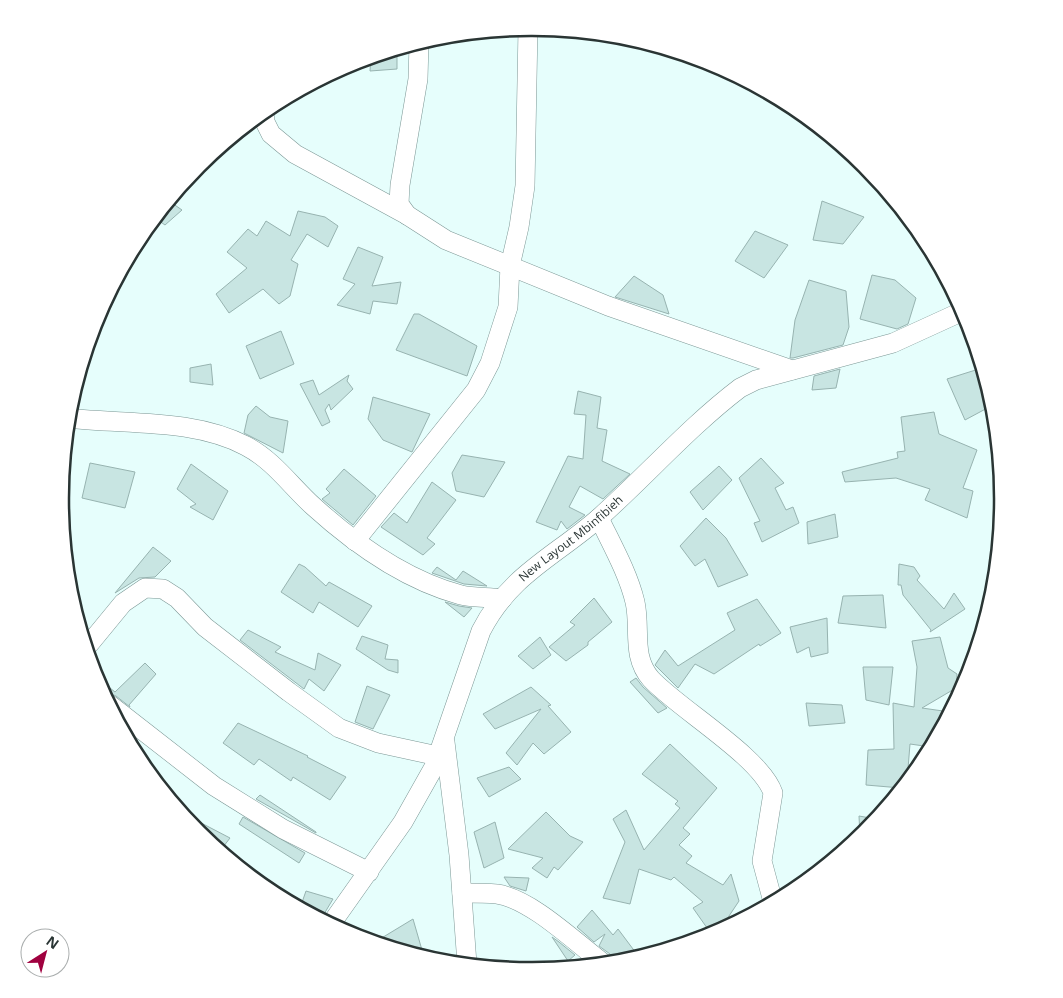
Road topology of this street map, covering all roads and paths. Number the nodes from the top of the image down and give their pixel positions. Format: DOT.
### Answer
graph roads {
  1 [pos="528,36"];
  2 [pos="419,50"];
  3 [pos="265,121"];
  4 [pos="407,216"];
  5 [pos="510,266"];
  6 [pos="956,314"];
  7 [pos="792,370"];
  8 [pos="76,419"];
  9 [pos="599,518"];
  10 [pos="355,541"];
  11 [pos="502,599"];
  12 [pos="91,642"];
  13 [pos="122,714"];
  14 [pos="441,747"];
  15 [pos="369,872"];
  16 [pos="462,893"];
  17 [pos="771,895"];
  18 [pos="335,918"];
  19 [pos="467,957"];
  20 [pos="595,958"];
  1 -- 5 [label="street"];
  2 -- 4 [label="street"];
  3 -- 4 [label="street"];
  4 -- 5 [label="street"];
  5 -- 7 [label="street"];
  5 -- 10 [label="street"];
  6 -- 7 [label="street, New Layout Mbinfibieh"];
  7 -- 9 [label="street, New Layout Mbinfibieh"];
  8 -- 10 [label="street"];
  9 -- 11 [label="street, New Layout Mbinfibieh"];
  9 -- 17 [label="street"];
  10 -- 11 [label="street"];
  11 -- 14 [label="street, New Layout Mbinfibieh"];
  12 -- 14 [label="street"];
  13 -- 15 [label="street"];
  14 -- 15 [label="street, New Layout Mbinfibieh"];
  14 -- 16 [label="street"];
  15 -- 18 [label="street, New Layout Mbinfibieh"];
  16 -- 19 [label="street"];
  16 -- 20 [label="street"];
}
